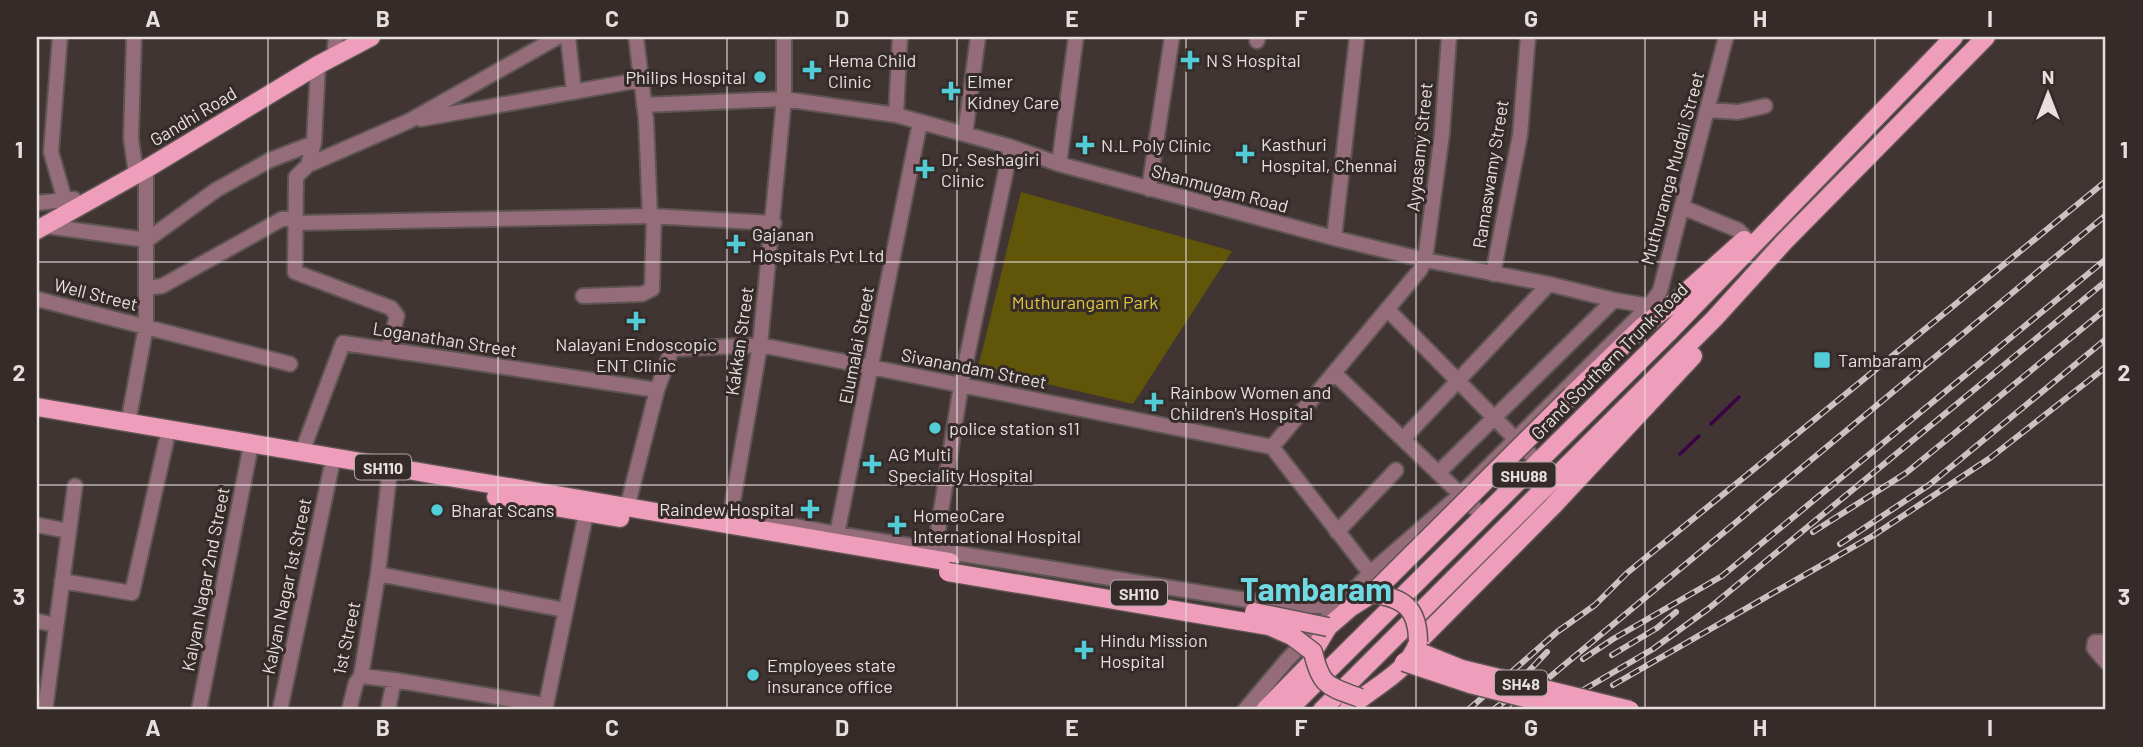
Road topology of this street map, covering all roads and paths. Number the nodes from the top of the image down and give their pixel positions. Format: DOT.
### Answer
graph roads {
  1 [pos="60,37"];
  2 [pos="134,37"];
  3 [pos="336,37"];
  4 [pos="371,37"];
  5 [pos="558,37"];
  6 [pos="568,37"];
  7 [pos="636,37"];
  8 [pos="784,37"];
  9 [pos="900,37"];
  10 [pos="978,37"];
  11 [pos="1076,37"];
  12 [pos="1172,37"];
  13 [pos="1357,37"];
  14 [pos="1449,37"];
  15 [pos="1528,37"];
  16 [pos="1726,37"];
  17 [pos="1954,37"];
  18 [pos="1986,37"];
  19 [pos="334,56"];
  20 [pos="318,65"];
  21 [pos="640,80"];
  22 [pos="575,92"];
  23 [pos="784,99"];
  24 [pos="644,105"];
  25 [pos="1765,106"];
  26 [pos="1707,110"];
  27 [pos="896,115"];
  28 [pos="409,121"];
  29 [pos="920,122"];
  30 [pos="965,134"];
  31 [pos="314,143"];
  32 [pos="1011,147"];
  33 [pos="308,164"];
  34 [pos="1059,164"];
  35 [pos="141,171"];
  36 [pos="1149,189"];
  37 [pos="98,194"];
  38 [pos="65,201"];
  39 [pos="37,203"];
  40 [pos="1682,207"];
  41 [pos="652,216"];
  42 [pos="294,221"];
  43 [pos="774,223"];
  44 [pos="41,228"];
  45 [pos="1334,238"];
  46 [pos="1753,238"];
  47 [pos="147,240"];
  48 [pos="1425,261"];
  49 [pos="1493,274"];
  50 [pos="1549,284"];
  51 [pos="146,288"];
  52 [pos="583,296"];
  53 [pos="37,299"];
  54 [pos="1614,300"];
  55 [pos="1649,306"];
  56 [pos="1387,309"];
  57 [pos="1714,319"];
  58 [pos="146,326"];
  59 [pos="760,345"];
  60 [pos="388,350"];
  61 [pos="290,364"];
  62 [pos="871,367"];
  63 [pos="1334,373"];
  64 [pos="1457,381"];
  65 [pos="961,385"];
  66 [pos="657,390"];
  67 [pos="37,407"];
  68 [pos="37,418"];
  69 [pos="1494,419"];
  70 [pos="128,423"];
  71 [pos="1403,439"];
  72 [pos="1514,439"];
  73 [pos="166,442"];
  74 [pos="1272,447"];
  75 [pos="302,452"];
  76 [pos="249,455"];
  77 [pos="1538,462"];
  78 [pos="331,469"];
  79 [pos="1396,470"];
  80 [pos="389,473"];
  81 [pos="1438,473"];
  82 [pos="75,486"];
  83 [pos="1461,494"];
  84 [pos="628,508"];
  85 [pos="586,513"];
  86 [pos="1483,516"];
  87 [pos="37,525"];
  88 [pos="68,531"];
  89 [pos="736,531"];
  90 [pos="1337,533"];
  91 [pos="837,534"];
  92 [pos="935,549"];
  93 [pos="1370,573"];
  94 [pos="378,574"];
  95 [pos="62,581"];
  96 [pos="1372,594"];
  97 [pos="1340,605"];
  98 [pos="565,610"];
  99 [pos="37,621"];
  100 [pos="56,625"];
  101 [pos="1328,627"];
  102 [pos="2106,649"];
  103 [pos="1412,651"];
  104 [pos="1313,656"];
  105 [pos="2106,662"];
  106 [pos="360,676"];
  107 [pos="394,681"];
  108 [pos="1354,704"];
  109 [pos="545,708"];
  110 [pos="45,710"];
  111 [pos="199,710"];
  112 [pos="280,710"];
  113 [pos="349,710"];
  114 [pos="388,710"];
  115 [pos="1245,710"];
  116 [pos="1265,710"];
  117 [pos="1288,710"];
  118 [pos="1322,710"];
  119 [pos="1572,710"];
  120 [pos="1630,710"];
  1 -- 38 [label="street"];
  2 -- 35 [label="street"];
  3 -- 19 [label="street"];
  4 -- 19 [label="main road, Gandhi Road"];
  5 -- 28 [label="street"];
  6 -- 22 [label="street"];
  7 -- 21 [label="street"];
  8 -- 23 [label="street, Kakkan Street"];
  9 -- 27 [label="street"];
  10 -- 30 [label="street"];
  11 -- 34 [label="street"];
  12 -- 36 [label="street"];
  13 -- 45 [label="street"];
  14 -- 48 [label="street, Ayyasamy Street"];
  15 -- 49 [label="street, Ramaswamy Street"];
  16 -- 26 [label="street, Muthuranga Mudali Street"];
  17 -- 46 [label="main road, Grand Southern Trunk Road / SHU88"];
  18 -- 57 [label="main road, SHU88"];
  19 -- 20 [label="main road, Gandhi Road"];
  20 -- 31 [label="street"];
  20 -- 35 [label="main road, Gandhi Road"];
  21 -- 22 [label="street"];
  21 -- 24 [label="street"];
  22 -- 28 [label="street"];
  23 -- 24 [label="street, Shanmugam Road"];
  23 -- 27 [label="street, Shanmugam Road"];
  23 -- 43 [label="street, Kakkan Street"];
  24 -- 41 [label="street"];
  25 -- 26 [label="street"];
  26 -- 40 [label="street, Muthuranga Mudali Street"];
  27 -- 29 [label="street, Shanmugam Road"];
  28 -- 33 [label="street"];
  29 -- 30 [label="street, Shanmugam Road"];
  29 -- 62 [label="street, Elumalai Street"];
  30 -- 32 [label="street, Shanmugam Road"];
  31 -- 33 [label="street"];
  31 -- 47 [label="street"];
  32 -- 34 [label="street, Shanmugam Road"];
  32 -- 65 [label="street"];
  33 -- 42 [label="street"];
  34 -- 36 [label="street, Shanmugam Road"];
  35 -- 37 [label="main road, Gandhi Road"];
  35 -- 47 [label="street"];
  36 -- 45 [label="street, Shanmugam Road"];
  37 -- 38 [label="street"];
  37 -- 44 [label="main road, Gandhi Road"];
  38 -- 39 [label="street"];
  40 -- 46 [label="street"];
  40 -- 55 [label="street, Muthuranga Mudali Street"];
  41 -- 42 [label="street"];
  41 -- 43 [label="street"];
  41 -- 52 [label="street"];
  42 -- 51 [label="street"];
  42 -- 60 [label="street"];
  43 -- 59 [label="street, Kakkan Street"];
  44 -- 47 [label="street"];
  45 -- 48 [label="street, Shanmugam Road"];
  46 -- 77 [label="main road, Grand Southern Trunk Road / SHU88"];
  46 -- 96 [label="main road, bridge"];
  47 -- 51 [label="street"];
  48 -- 49 [label="street, Shanmugam Road"];
  48 -- 56 [label="street"];
  49 -- 50 [label="street, Shanmugam Road"];
  50 -- 54 [label="street, Shanmugam Road"];
  50 -- 64 [label="street"];
  51 -- 58 [label="street"];
  53 -- 58 [label="street, Well Street"];
  54 -- 55 [label="street, Shanmugam Road"];
  54 -- 69 [label="street"];
  55 -- 72 [label="street, Muthuranga Mudali Street"];
  56 -- 63 [label="street"];
  56 -- 64 [label="street"];
  57 -- 103 [label="main road"];
  57 -- 118 [label="main road, SHU88"];
  58 -- 61 [label="street, Well Street"];
  58 -- 70 [label="street"];
  59 -- 62 [label="street, Sivanandam Street"];
  59 -- 66 [label="street, Sivanandam Street"];
  59 -- 89 [label="street, Kakkan Street"];
  60 -- 66 [label="street, Loganathan Street"];
  60 -- 75 [label="street, Loganathan Street"];
  62 -- 65 [label="street, Sivanandam Street"];
  62 -- 91 [label="street, Elumalai Street"];
  63 -- 71 [label="street"];
  63 -- 74 [label="street"];
  64 -- 69 [label="street"];
  64 -- 71 [label="street"];
  65 -- 74 [label="street, Sivanandam Street"];
  65 -- 92 [label="street"];
  66 -- 84 [label="street, Sivanandam Street"];
  67 -- 70 [label="main road, SH110"];
  68 -- 73 [label="main road, SH110"];
  69 -- 72 [label="street"];
  69 -- 81 [label="street"];
  70 -- 75 [label="main road, SH110"];
  71 -- 81 [label="street"];
  72 -- 77 [label="street"];
  72 -- 83 [label="street, Muthuranga Mudali Street"];
  73 -- 76 [label="main road, SH110"];
  73 -- 95 [label="street"];
  74 -- 90 [label="street"];
  75 -- 80 [label="main road, SH110"];
  76 -- 78 [label="main road, SH110"];
  76 -- 111 [label="street, Kalyan Nagar 2nd Street"];
  77 -- 86 [label="main road, Grand Southern Trunk Road / SHU88"];
  78 -- 80 [label="main road, SH110"];
  78 -- 112 [label="street, Kalyan Nagar 1st Street"];
  79 -- 90 [label="street"];
  80 -- 84 [label="main road, SH110"];
  80 -- 85 [label="main road, SH110"];
  80 -- 94 [label="street, 1st Street"];
  81 -- 83 [label="street"];
  82 -- 88 [label="street"];
  83 -- 86 [label="street"];
  83 -- 93 [label="street, Muthuranga Mudali Street"];
  84 -- 89 [label="main road, SH110"];
  85 -- 89 [label="main road, SH110"];
  85 -- 98 [label="street"];
  86 -- 117 [label="main road, Grand Southern Trunk Road / SHU88"];
  87 -- 88 [label="street"];
  88 -- 95 [label="street"];
  89 -- 91 [label="street"];
  89 -- 101 [label="main road, SH110, bridge"];
  89 -- 104 [label="main road, SH110, bridge"];
  90 -- 93 [label="street"];
  91 -- 92 [label="street"];
  92 -- 97 [label="street"];
  93 -- 97 [label="street, Muthuranga Mudali Street"];
  94 -- 98 [label="street"];
  94 -- 106 [label="street, 1st Street"];
  95 -- 100 [label="street"];
  96 -- 101 [label="main road"];
  96 -- 103 [label="main road, bridge"];
  97 -- 115 [label="street, Muthuranga Mudali Street"];
  98 -- 109 [label="street"];
  99 -- 100 [label="street"];
  100 -- 110 [label="street"];
  101 -- 104 [label="main road"];
  102 -- 105 [label="street"];
  103 -- 108 [label="main road"];
  103 -- 119 [label="main road, SH48, bridge"];
  103 -- 120 [label="main road, SH48, bridge"];
  104 -- 108 [label="main road, bridge"];
  104 -- 116 [label="main road"];
  106 -- 107 [label="street"];
  106 -- 113 [label="street, 1st Street"];
  107 -- 109 [label="street"];
  107 -- 114 [label="street"];
}
